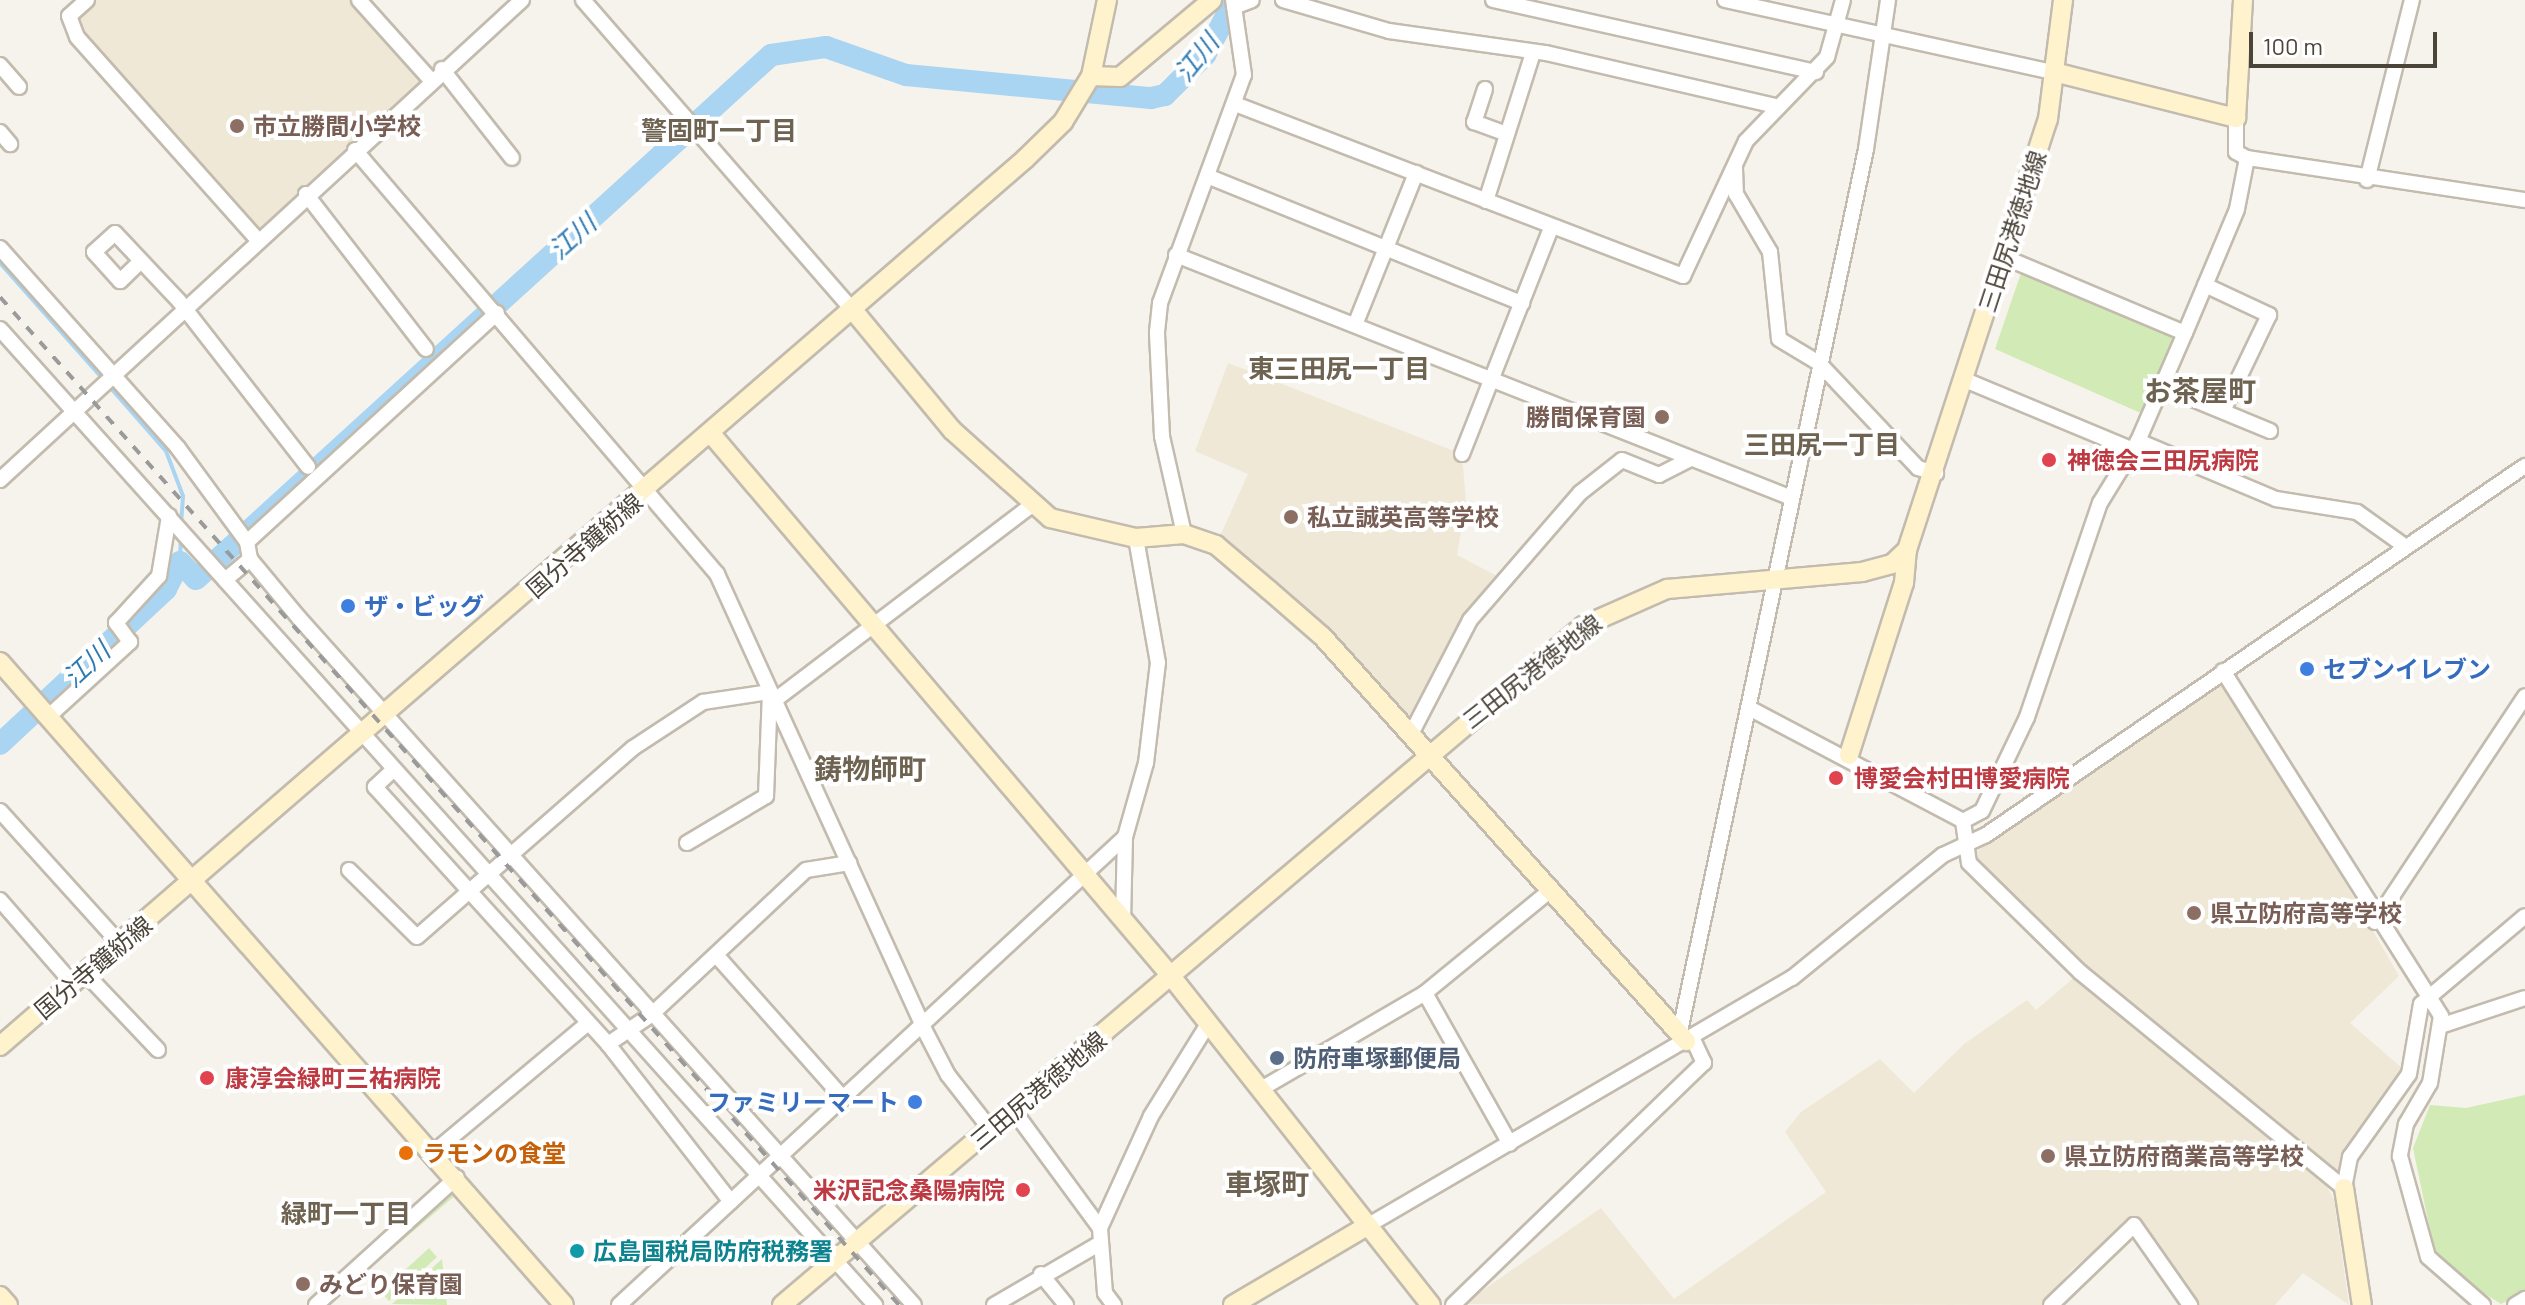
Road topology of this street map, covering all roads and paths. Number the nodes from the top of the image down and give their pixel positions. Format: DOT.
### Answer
graph roads {
  1 [pos="87,0"];
  2 [pos="359,0"];
  3 [pos="522,0"];
  4 [pos="583,0"];
  5 [pos="1107,0"];
  6 [pos="1212,0"];
  7 [pos="1252,0"];
  8 [pos="1283,0"];
  9 [pos="1493,0"];
  10 [pos="1725,0"];
  11 [pos="1843,0"];
  12 [pos="1888,0"];
  13 [pos="2063,0"];
  14 [pos="2243,0"];
  15 [pos="2412,0"];
  16 [pos="1234,4"];
  17 [pos="1557,7"];
  18 [pos="1837,26"];
  19 [pos="1886,35"];
  20 [pos="1533,53"];
  21 [pos="0,65"];
  22 [pos="1816,72"];
  23 [pos="2058,73"];
  24 [pos="436,74"];
  25 [pos="1091,76"];
  26 [pos="19,87"];
  27 [pos="1485,89"];
  28 [pos="1235,104"];
  29 [pos="1779,107"];
  30 [pos="2236,118"];
  31 [pos="0,132"];
  32 [pos="1507,134"];
  33 [pos="10,144"];
  34 [pos="355,150"];
  35 [pos="512,158"];
  36 [pos="2247,158"];
  37 [pos="1735,168"];
  38 [pos="1416,173"];
  39 [pos="1207,176"];
  40 [pos="2367,180"];
  41 [pos="306,194"];
  42 [pos="2525,200"];
  43 [pos="1486,201"];
  44 [pos="1551,228"];
  45 [pos="257,239"];
  46 [pos="0,248"];
  47 [pos="1387,248"];
  48 [pos="1176,255"];
  49 [pos="2004,257"];
  50 [pos="141,261"];
  51 [pos="2205,285"];
  52 [pos="1522,303"];
  53 [pos="852,309"];
  54 [pos="184,310"];
  55 [pos="497,313"];
  56 [pos="1355,325"];
  57 [pos="0,329"];
  58 [pos="2185,333"];
  59 [pos="426,349"];
  60 [pos="1819,363"];
  61 [pos="112,375"];
  62 [pos="1965,380"];
  63 [pos="1491,381"];
  64 [pos="2161,386"];
  65 [pos="74,411"];
  66 [pos="2223,411"];
  67 [pos="2270,431"];
  68 [pos="713,436"];
  69 [pos="2133,445"];
  70 [pos="1462,454"];
  71 [pos="1688,460"];
  72 [pos="2525,466"];
  73 [pos="308,467"];
  74 [pos="1936,473"];
  75 [pos="0,480"];
  76 [pos="646,491"];
  77 [pos="1792,498"];
  78 [pos="1033,504"];
  79 [pos="169,516"];
  80 [pos="1184,534"];
  81 [pos="1136,538"];
  82 [pos="247,542"];
  83 [pos="2406,547"];
  84 [pos="1907,550"];
  85 [pos="250,559"];
  86 [pos="1775,578"];
  87 [pos="225,580"];
  88 [pos="877,627"];
  89 [pos="0,662"];
  90 [pos="2223,671"];
  91 [pos="773,696"];
  92 [pos="2525,696"];
  93 [pos="1749,708"];
  94 [pos="49,716"];
  95 [pos="385,717"];
  96 [pos="1411,734"];
  97 [pos="363,735"];
  98 [pos="1430,753"];
  99 [pos="1849,755"];
  100 [pos="393,770"];
  101 [pos="0,811"];
  102 [pos="1963,821"];
  103 [pos="1125,837"];
  104 [pos="1964,842"];
  105 [pos="687,843"];
  106 [pos="511,858"];
  107 [pos="849,863"];
  108 [pos="349,870"];
  109 [pos="1087,877"];
  110 [pos="489,878"];
  111 [pos="196,879"];
  112 [pos="1552,889"];
  113 [pos="470,893"];
  114 [pos="0,900"];
  115 [pos="2525,916"];
  116 [pos="1123,920"];
  117 [pos="2375,922"];
  118 [pos="120,944"];
  119 [pos="717,956"];
  120 [pos="1171,976"];
  121 [pos="79,978"];
  122 [pos="1425,993"];
  123 [pos="2525,998"];
  124 [pos="2427,999"];
  125 [pos="651,1015"];
  126 [pos="588,1023"];
  127 [pos="1208,1024"];
  128 [pos="2440,1026"];
  129 [pos="923,1027"];
  130 [pos="624,1028"];
  131 [pos="1686,1036"];
  132 [pos="608,1044"];
  133 [pos="0,1046"];
  134 [pos="158,1050"];
  135 [pos="1261,1089"];
  136 [pos="843,1098"];
  137 [pos="1014,1111"];
  138 [pos="991,1130"];
  139 [pos="1510,1144"];
  140 [pos="435,1151"];
  141 [pos="780,1158"];
  142 [pos="757,1175"];
  143 [pos="457,1177"];
  144 [pos="2344,1188"];
  145 [pos="731,1202"];
  146 [pos="1367,1226"];
  147 [pos="1100,1228"];
  148 [pos="855,1243"];
  149 [pos="1097,1245"];
  150 [pos="834,1260"];
  151 [pos="1041,1274"];
  152 [pos="2525,1299"];
  153 [pos="316,1305"];
  154 [pos="564,1305"];
  155 [pos="619,1305"];
  156 [pos="782,1305"];
  157 [pos="875,1305"];
  158 [pos="914,1305"];
  159 [pos="994,1305"];
  160 [pos="1066,1305"];
  161 [pos="1114,1305"];
  162 [pos="1233,1305"];
  163 [pos="1431,1305"];
  164 [pos="1453,1305"];
  165 [pos="2051,1305"];
  166 [pos="2190,1305"];
  167 [pos="2362,1305"];
  168 [pos="2483,1305"];
  169 [pos="2515,1305"];
  1 -- 45 [label="street"];
  2 -- 24 [label="street"];
  3 -- 24 [label="street"];
  4 -- 53 [label="street"];
  5 -- 25 [label="street, 国分寺鐘紡線"];
  6 -- 25 [label="street"];
  7 -- 16 [label="street"];
  8 -- 20 [label="street"];
  9 -- 17 [label="street"];
  10 -- 18 [label="street"];
  11 -- 18 [label="street"];
  12 -- 19 [label="street"];
  13 -- 23 [label="street, 三田尻港徳地線"];
  14 -- 30 [label="street"];
  15 -- 40 [label="street"];
  16 -- 28 [label="street"];
  17 -- 22 [label="street"];
  18 -- 19 [label="street"];
  18 -- 22 [label="street"];
  19 -- 23 [label="street"];
  19 -- 60 [label="street"];
  20 -- 29 [label="street"];
  20 -- 32 [label="street"];
  21 -- 26 [label="street"];
  22 -- 29 [label="street"];
  23 -- 30 [label="street"];
  23 -- 49 [label="street, 三田尻港徳地線"];
  24 -- 34 [label="street"];
  24 -- 35 [label="street"];
  25 -- 53 [label="street, 国分寺鐘紡線"];
  27 -- 32 [label="street"];
  28 -- 38 [label="street"];
  28 -- 39 [label="street"];
  29 -- 37 [label="street"];
  30 -- 36 [label="street"];
  31 -- 33 [label="street"];
  32 -- 43 [label="street"];
  34 -- 41 [label="street"];
  34 -- 55 [label="street"];
  36 -- 40 [label="street"];
  36 -- 51 [label="street"];
  37 -- 44 [label="street"];
  37 -- 60 [label="street"];
  38 -- 43 [label="street"];
  38 -- 47 [label="street"];
  39 -- 47 [label="street"];
  39 -- 48 [label="street"];
  40 -- 42 [label="street"];
  41 -- 45 [label="street"];
  41 -- 59 [label="street"];
  43 -- 44 [label="street"];
  44 -- 52 [label="street"];
  45 -- 54 [label="street"];
  46 -- 61 [label="street"];
  47 -- 52 [label="street"];
  47 -- 56 [label="street"];
  48 -- 56 [label="street"];
  48 -- 80 [label="street"];
  49 -- 58 [label="street"];
  49 -- 62 [label="street, 三田尻港徳地線"];
  50 -- 54 [label="street"];
  51 -- 58 [label="street"];
  51 -- 66 [label="street"];
  52 -- 63 [label="street"];
  53 -- 68 [label="street, 国分寺鐘紡線"];
  53 -- 78 [label="street"];
  54 -- 61 [label="street"];
  54 -- 73 [label="street"];
  55 -- 76 [label="street"];
  55 -- 82 [label="street"];
  56 -- 63 [label="street"];
  57 -- 65 [label="street"];
  58 -- 64 [label="street"];
  60 -- 74 [label="street"];
  60 -- 77 [label="street"];
  61 -- 65 [label="street"];
  61 -- 82 [label="street"];
  62 -- 69 [label="street"];
  62 -- 74 [label="street, 三田尻港徳地線"];
  63 -- 70 [label="street"];
  63 -- 71 [label="street"];
  64 -- 66 [label="street"];
  64 -- 69 [label="street"];
  65 -- 75 [label="street"];
  65 -- 79 [label="street"];
  66 -- 67 [label="street"];
  68 -- 76 [label="street, 国分寺鐘紡線"];
  68 -- 88 [label="street"];
  69 -- 83 [label="street"];
  69 -- 102 [label="street"];
  71 -- 77 [label="street"];
  71 -- 96 [label="street"];
  72 -- 83 [label="street"];
  74 -- 84 [label="street, 三田尻港徳地線"];
  76 -- 91 [label="street"];
  76 -- 95 [label="street, 国分寺鐘紡線"];
  77 -- 86 [label="street"];
  78 -- 81 [label="street"];
  78 -- 88 [label="street"];
  79 -- 87 [label="street"];
  79 -- 94 [label="street"];
  80 -- 81 [label="street"];
  80 -- 96 [label="street"];
  81 -- 103 [label="street"];
  82 -- 85 [label="street"];
  83 -- 90 [label="street"];
  84 -- 86 [label="street, 三田尻港徳地線"];
  84 -- 99 [label="street"];
  85 -- 87 [label="street"];
  85 -- 95 [label="street"];
  86 -- 93 [label="street"];
  86 -- 98 [label="street, 三田尻港徳地線"];
  87 -- 97 [label="street"];
  88 -- 91 [label="street"];
  88 -- 109 [label="street"];
  89 -- 94 [label="street"];
  90 -- 104 [label="street"];
  90 -- 117 [label="street"];
  91 -- 105 [label="street"];
  91 -- 106 [label="street"];
  91 -- 107 [label="street"];
  92 -- 117 [label="street"];
  93 -- 99 [label="street"];
  93 -- 131 [label="street"];
  94 -- 111 [label="street"];
  95 -- 97 [label="street, 国分寺鐘紡線"];
  95 -- 106 [label="street"];
  96 -- 98 [label="street"];
  97 -- 100 [label="street"];
  97 -- 111 [label="street, 国分寺鐘紡線"];
  98 -- 112 [label="street"];
  98 -- 120 [label="street, 三田尻港徳地線"];
  99 -- 102 [label="street"];
  100 -- 110 [label="street"];
  100 -- 113 [label="street"];
  101 -- 118 [label="street"];
  102 -- 104 [label="street"];
  103 -- 109 [label="street"];
  103 -- 116 [label="street"];
  104 -- 131 [label="street"];
  104 -- 144 [label="street"];
  106 -- 110 [label="street"];
  106 -- 125 [label="street"];
  107 -- 119 [label="street"];
  107 -- 129 [label="street"];
  108 -- 113 [label="street"];
  109 -- 116 [label="street"];
  109 -- 129 [label="street"];
  110 -- 113 [label="street"];
  110 -- 130 [label="street"];
  111 -- 118 [label="street, 国分寺鐘紡線"];
  111 -- 140 [label="street"];
  112 -- 122 [label="street"];
  112 -- 131 [label="street"];
  113 -- 126 [label="street"];
  114 -- 121 [label="street"];
  115 -- 124 [label="street"];
  116 -- 120 [label="street"];
  117 -- 124 [label="street"];
  118 -- 121 [label="street, 国分寺鐘紡線"];
  119 -- 125 [label="street"];
  119 -- 136 [label="street"];
  120 -- 127 [label="street"];
  120 -- 137 [label="street, 三田尻港徳地線"];
  121 -- 133 [label="street, 国分寺鐘紡線"];
  121 -- 134 [label="street"];
  122 -- 135 [label="street"];
  122 -- 139 [label="street"];
  123 -- 128 [label="street"];
  124 -- 128 [label="street"];
  124 -- 144 [label="street"];
  125 -- 130 [label="street"];
  125 -- 141 [label="street"];
  126 -- 132 [label="street"];
  126 -- 140 [label="street"];
  127 -- 135 [label="street"];
  127 -- 147 [label="street"];
  128 -- 168 [label="street"];
  129 -- 136 [label="street"];
  129 -- 138 [label="street"];
  130 -- 132 [label="street"];
  130 -- 142 [label="street"];
  131 -- 139 [label="street"];
  131 -- 164 [label="street"];
  132 -- 145 [label="street"];
  135 -- 146 [label="street"];
  136 -- 141 [label="street"];
  137 -- 138 [label="street, 三田尻港徳地線"];
  137 -- 147 [label="street"];
  138 -- 148 [label="street, 三田尻港徳地線"];
  139 -- 146 [label="street"];
  140 -- 143 [label="street"];
  141 -- 142 [label="street"];
  141 -- 148 [label="street"];
  142 -- 145 [label="street"];
  142 -- 150 [label="street"];
  143 -- 153 [label="street"];
  143 -- 154 [label="street"];
  144 -- 167 [label="street"];
  145 -- 155 [label="street"];
  146 -- 162 [label="street"];
  146 -- 163 [label="street"];
  147 -- 149 [label="street"];
  148 -- 150 [label="street, 三田尻港徳地線"];
  148 -- 158 [label="street"];
  149 -- 151 [label="street"];
  149 -- 161 [label="street"];
  150 -- 156 [label="street, 三田尻港徳地線"];
  150 -- 157 [label="street"];
  151 -- 159 [label="street"];
  151 -- 160 [label="street"];
  152 -- 169 [label="street"];
  165 -- 166 [label="street"];
}
